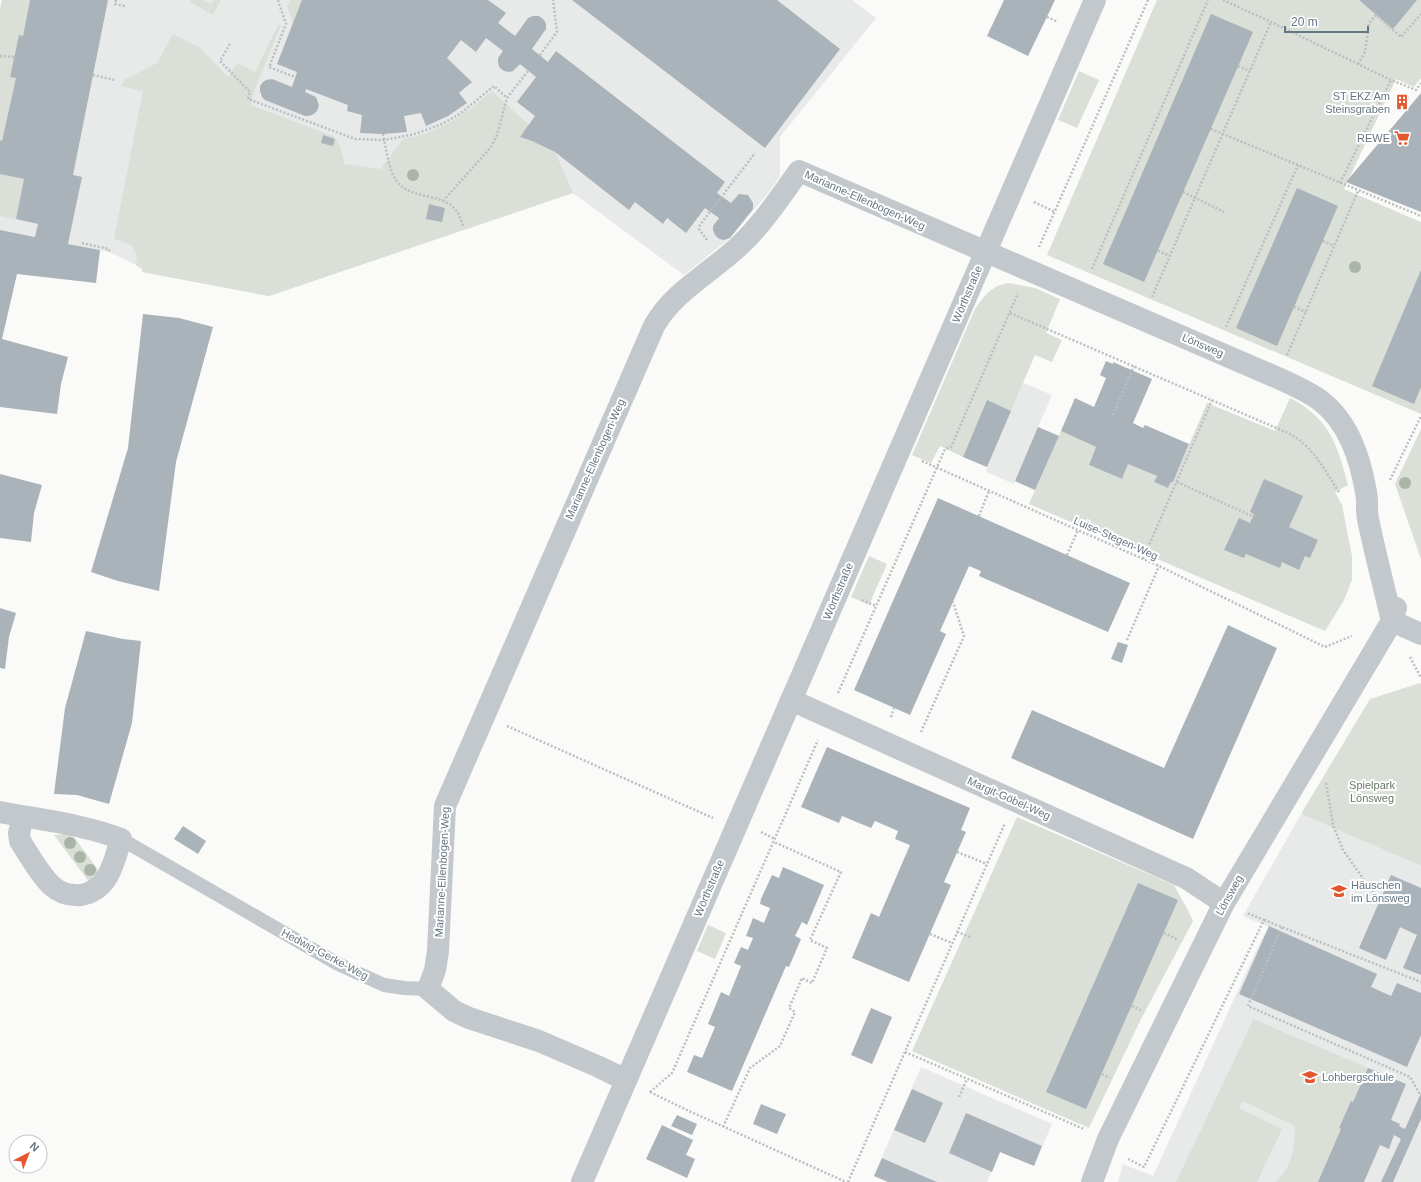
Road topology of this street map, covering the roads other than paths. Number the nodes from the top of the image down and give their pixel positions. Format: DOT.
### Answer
graph roads {
  1 [pos="1095,0"];
  2 [pos="985,252"];
  3 [pos="1392,621"];
  4 [pos="1421,634"];
  5 [pos="791,700"];
  6 [pos="0,812"];
  7 [pos="23,817"];
  8 [pos="121,839"];
  9 [pos="1224,903"];
  10 [pos="428,989"];
  11 [pos="626,1080"];
  12 [pos="582,1182"];
  13 [pos="1092,1182"];
  1 -- 2 [label="street, Wörthstraße"];
  2 -- 3 [label="street, Lönsweg"];
  2 -- 5 [label="street, Wörthstraße"];
  2 -- 10 [label="street, Marianne-Ellenbogen-Weg"];
  3 -- 4 [label="street"];
  3 -- 9 [label="street, Lönsweg"];
  5 -- 9 [label="street, Margit-Göbel-Weg"];
  5 -- 11 [label="street, Wörthstraße"];
  6 -- 7 [label="street, Hedwig-Gerke-Weg"];
  7 -- 8 [label="street, Hedwig-Gerke-Weg"];
  7 -- 8 [label="street"];
  8 -- 10 [label="lane, Hedwig-Gerke-Weg"];
  9 -- 13 [label="street, Lönsweg"];
  10 -- 11 [label="street"];
  11 -- 12 [label="street, Wörthstraße"];
}
